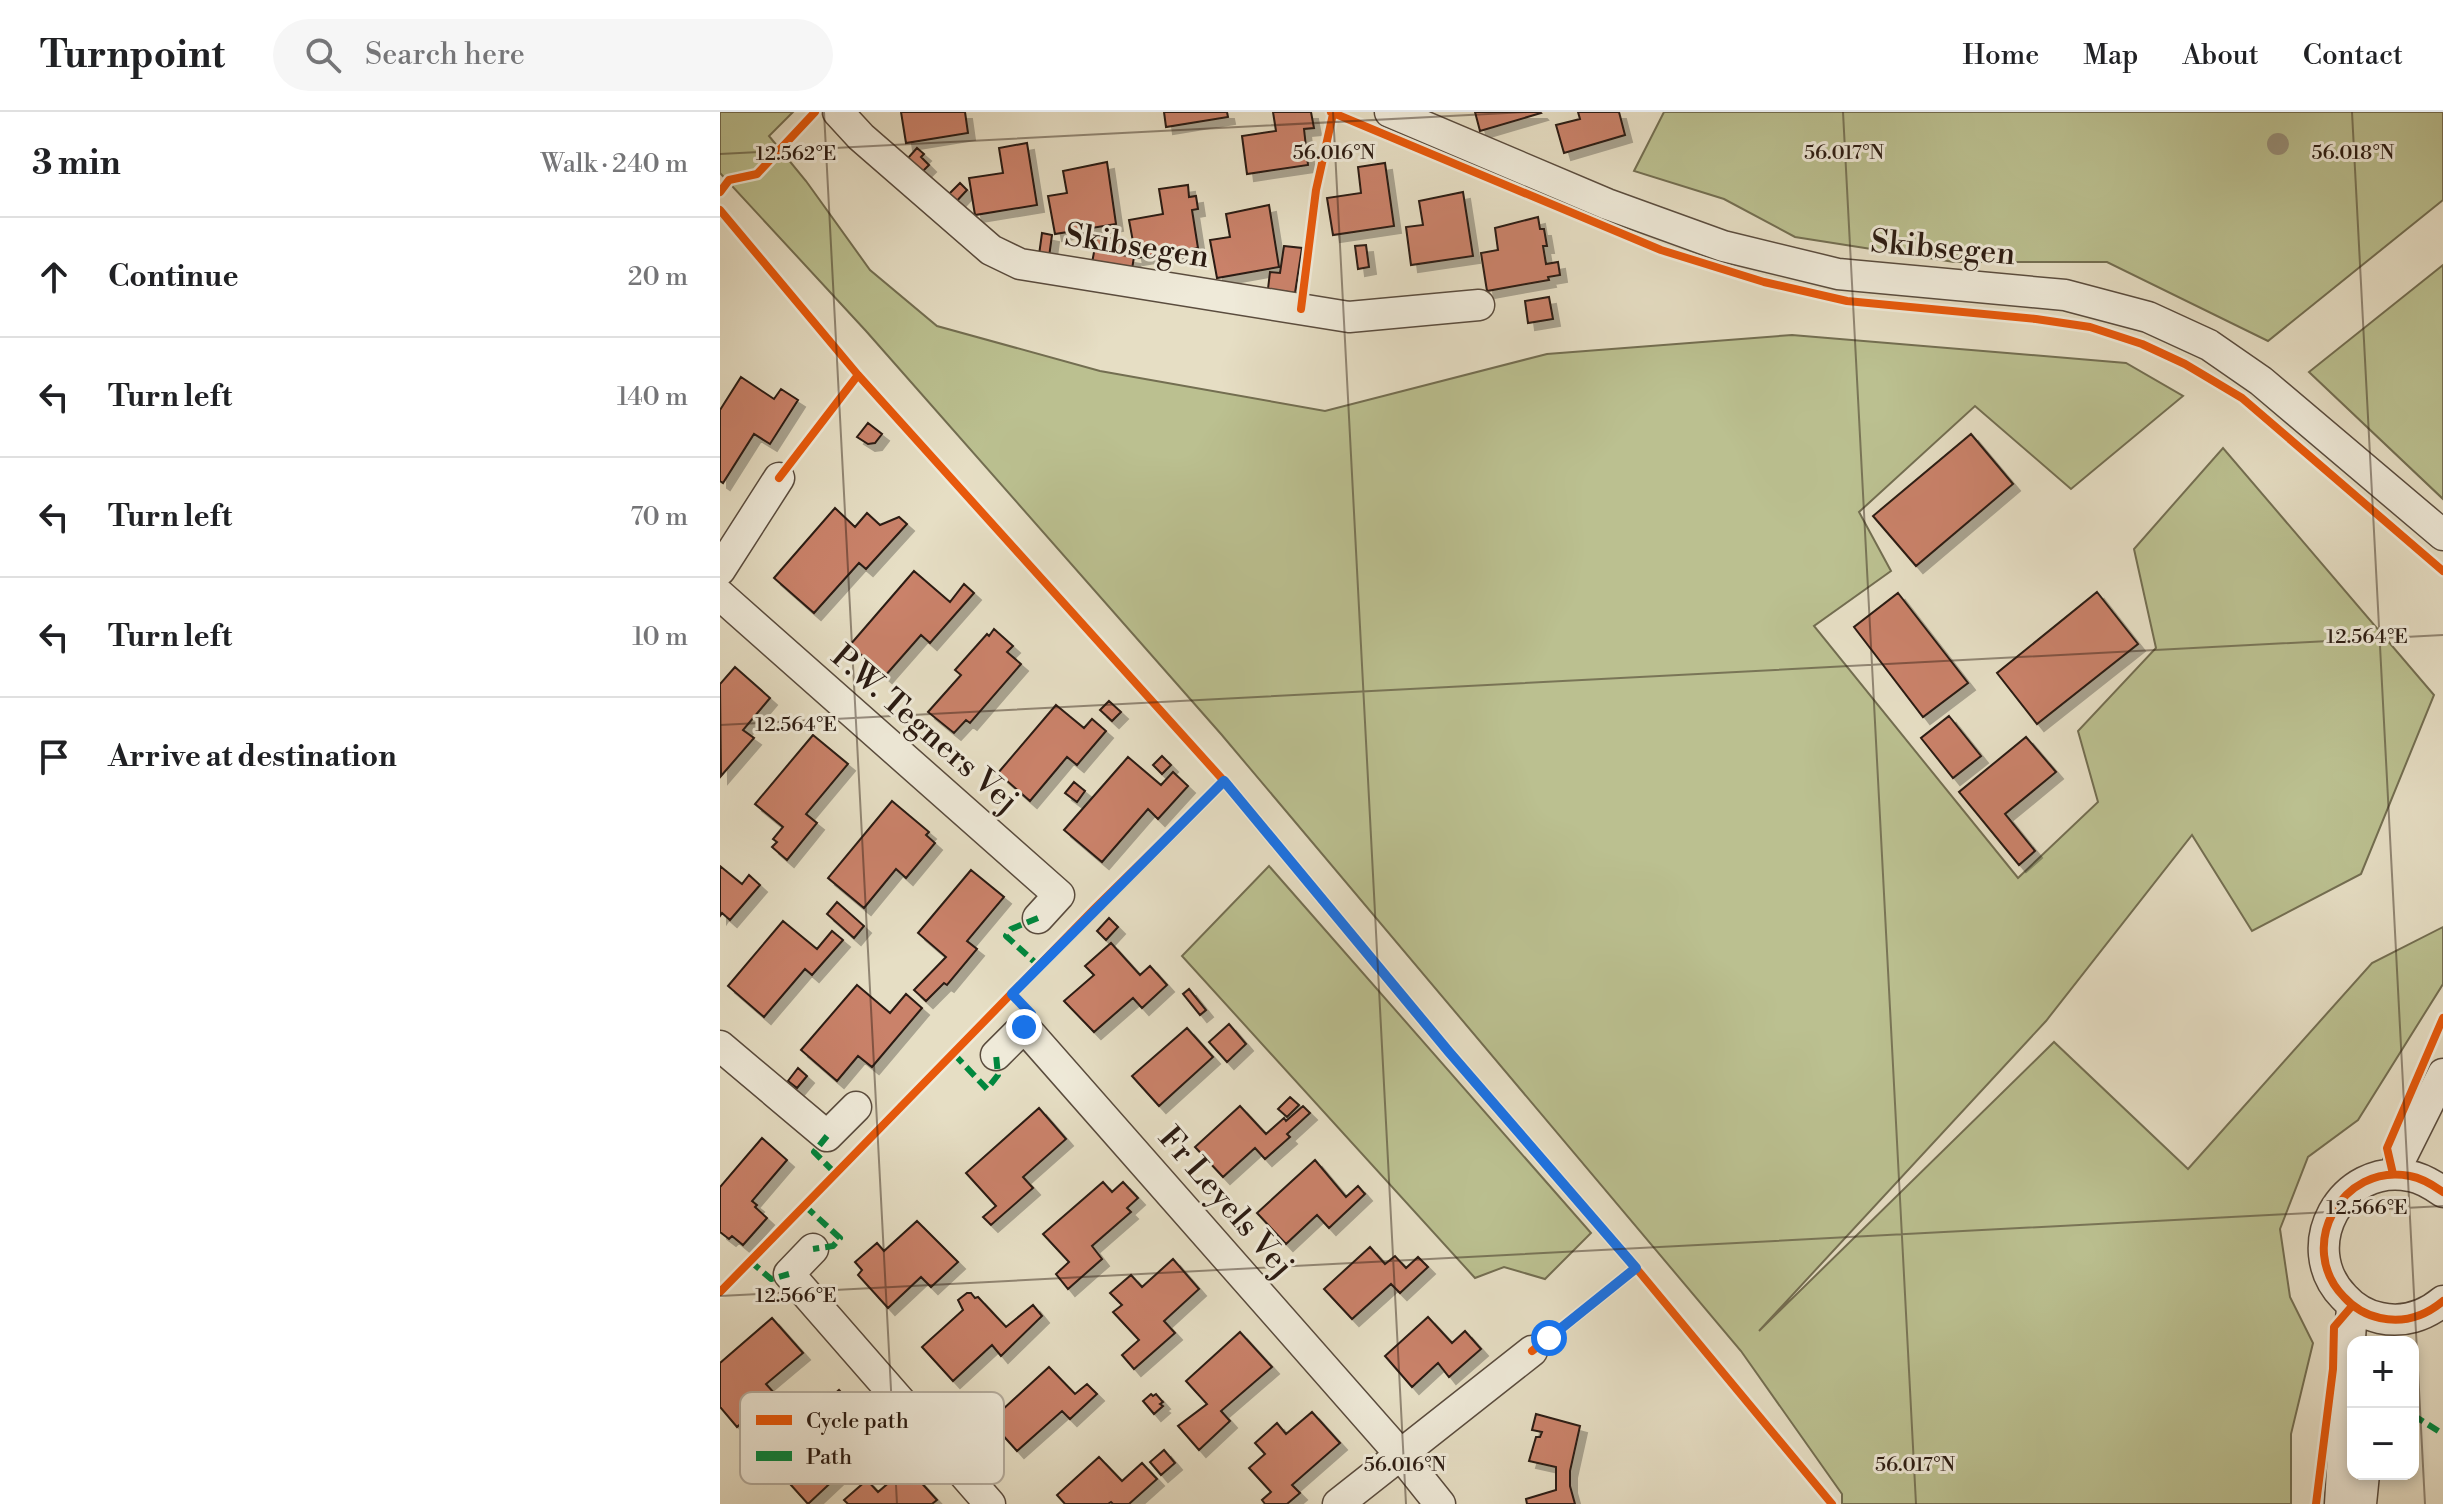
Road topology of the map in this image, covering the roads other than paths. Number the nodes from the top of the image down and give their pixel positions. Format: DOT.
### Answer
graph roads {
  1 [pos="838,112"];
  2 [pos="1390,112"];
  3 [pos="1479,305"];
  4 [pos="779,478"];
  5 [pos="2443,535"];
  6 [pos="725,553"];
  7 [pos="720,595"];
  8 [pos="1038,918"];
  9 [pos="720,1046"];
  10 [pos="996,1055"];
  11 [pos="2443,1074"];
  12 [pos="856,1107"];
  13 [pos="2393,1174"];
  14 [pos="2443,1192"];
  15 [pos="813,1249"];
  16 [pos="2443,1301"];
  17 [pos="2352,1306"];
  18 [pos="2399,1331"];
  19 [pos="1532,1351"];
  20 [pos="892,1392"];
  21 [pos="1400,1454"];
  22 [pos="2363,1480"];
  23 [pos="973,1484"];
  24 [pos="990,1504"];
  25 [pos="1338,1504"];
  26 [pos="1440,1504"];
  27 [pos="2340,1504"];
  28 [pos="2361,1504"];
  1 -- 3 [label="street, Skibsegen"];
  2 -- 5 [label="street, Skibsegen"];
  4 -- 6 [label="street"];
  7 -- 8 [label="street, P.W. Tegners Vej"];
  9 -- 12 [label="street"];
  10 -- 21 [label="street, Fr Leyels Vej"];
  11 -- 13 [label="street"];
  13 -- 14 [label="street"];
  13 -- 17 [label="street"];
  15 -- 20 [label="street"];
  16 -- 18 [label="street"];
  17 -- 18 [label="street"];
  17 -- 27 [label="street"];
  19 -- 21 [label="street"];
  21 -- 25 [label="street"];
  21 -- 26 [label="street, Fr Leyels Vej"];
  22 -- 28 [label="street"];
  23 -- 24 [label="street"];
}
